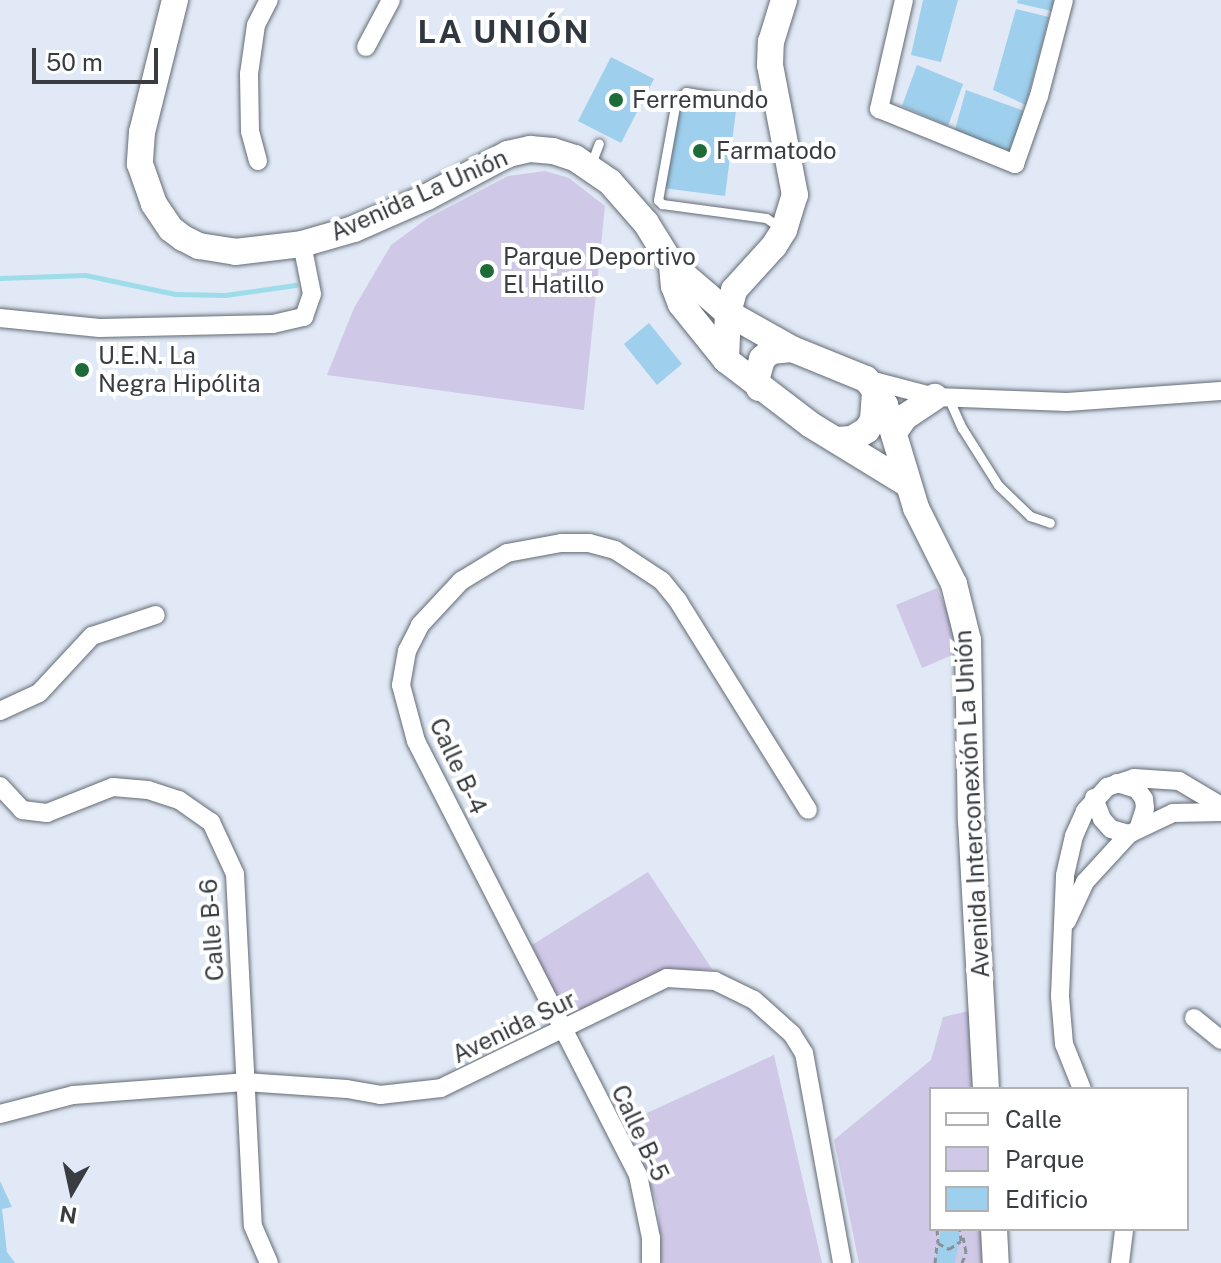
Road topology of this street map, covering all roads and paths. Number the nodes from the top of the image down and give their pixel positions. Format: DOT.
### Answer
graph roads {
  1 [pos="175,0"];
  2 [pos="269,0"];
  3 [pos="391,0"];
  4 [pos="784,0"];
  5 [pos="904,0"];
  6 [pos="1064,0"];
  7 [pos="366,47"];
  8 [pos="741,101"];
  9 [pos="258,161"];
  10 [pos="784,230"];
  11 [pos="302,244"];
  12 [pos="672,265"];
  13 [pos="728,313"];
  14 [pos="0,318"];
  15 [pos="792,349"];
  16 [pos="726,360"];
  17 [pos="871,384"];
  18 [pos="759,388"];
  19 [pos="1221,391"];
  20 [pos="942,397"];
  21 [pos="894,432"];
  22 [pos="837,440"];
  23 [pos="906,483"];
  24 [pos="1050,523"];
  25 [pos="156,615"];
  26 [pos="0,711"];
  27 [pos="1117,783"];
  28 [pos="0,786"];
  29 [pos="1094,798"];
  30 [pos="1221,809"];
  31 [pos="808,810"];
  32 [pos="1134,831"];
  33 [pos="1061,935"];
  34 [pos="1194,1018"];
  35 [pos="562,1030"];
  36 [pos="1221,1040"];
  37 [pos="245,1082"];
  38 [pos="986,1087"];
  39 [pos="1081,1087"];
  40 [pos="0,1114"];
  41 [pos="936,1231"];
  42 [pos="962,1231"];
  43 [pos="994,1231"];
  44 [pos="1124,1231"];
  45 [pos="938,1243"];
  46 [pos="966,1252"];
  47 [pos="269,1263"];
  48 [pos="651,1263"];
  49 [pos="842,1263"];
  50 [pos="935,1263"];
  51 [pos="962,1263"];
  52 [pos="969,1263"];
  53 [pos="996,1263"];
  54 [pos="1120,1263"];
  1 -- 11 [label="street, Avenida La Unión"];
  2 -- 9 [label="street"];
  3 -- 7 [label="street"];
  4 -- 10 [label="street"];
  5 -- 6 [label="street"];
  8 -- 10 [label="lane"];
  10 -- 13 [label="street"];
  11 -- 12 [label="street, Avenida La Unión"];
  11 -- 14 [label="street"];
  12 -- 13 [label="street, Avenida La Unión"];
  12 -- 16 [label="street, Avenida La Unión"];
  13 -- 15 [label="street, Avenida La Unión"];
  13 -- 16 [label="street"];
  15 -- 17 [label="street, Avenida La Unión"];
  15 -- 18 [label="street"];
  16 -- 18 [label="street, Avenida La Unión"];
  17 -- 20 [label="street, Avenida La Unión"];
  17 -- 21 [label="street"];
  17 -- 22 [label="street"];
  18 -- 22 [label="street, Avenida La Unión"];
  19 -- 20 [label="street, Avenida La Unión"];
  20 -- 21 [label="street"];
  20 -- 24 [label="lane"];
  21 -- 23 [label="street"];
  22 -- 23 [label="street, Avenida La Unión"];
  23 -- 38 [label="street, Avenida Interconexión La Unión"];
  25 -- 26 [label="street"];
  27 -- 29 [label="street"];
  27 -- 30 [label="street"];
  27 -- 32 [label="street"];
  28 -- 37 [label="street, Calle B-6"];
  29 -- 32 [label="street"];
  29 -- 33 [label="street"];
  30 -- 32 [label="street"];
  31 -- 35 [label="street, Calle B-4"];
  32 -- 33 [label="street"];
  33 -- 39 [label="street"];
  34 -- 36 [label="street"];
  35 -- 37 [label="street, Avenida Sur"];
  35 -- 48 [label="street, Calle B-5"];
  35 -- 49 [label="street, Avenida Sur"];
  37 -- 40 [label="street, Avenida Sur"];
  37 -- 47 [label="street"];
  41 -- 45 [label="path"];
  42 -- 45 [label="path"];
  42 -- 46 [label="path"];
  43 -- 53 [label="street"];
  44 -- 54 [label="street"];
  45 -- 50 [label="path"];
  46 -- 51 [label="path"];
  46 -- 52 [label="path"];
}
